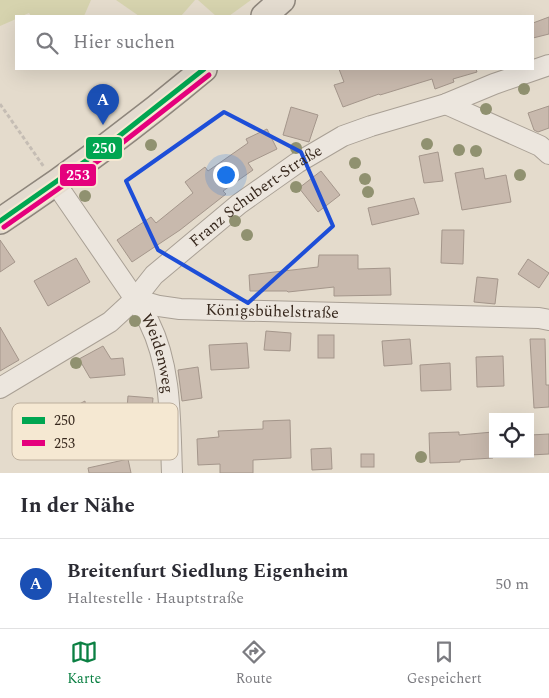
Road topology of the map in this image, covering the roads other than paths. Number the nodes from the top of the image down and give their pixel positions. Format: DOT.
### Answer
graph roads {
  1 [pos="282,0"];
  2 [pos="265,15"];
  3 [pos="549,65"];
  4 [pos="203,70"];
  5 [pos="446,104"];
  6 [pos="549,154"];
  7 [pos="56,184"];
  8 [pos="0,222"];
  9 [pos="135,299"];
  10 [pos="546,313"];
  11 [pos="0,388"];
  12 [pos="169,403"];
  13 [pos="171,460"];
  14 [pos="172,473"];
  1 -- 2 [label="main road"];
  3 -- 5 [label="street, Franz Schubert-Straße"];
  4 -- 7 [label="main road"];
  5 -- 6 [label="street"];
  5 -- 9 [label="street, Franz Schubert-Straße"];
  7 -- 8 [label="main road"];
  7 -- 9 [label="street"];
  9 -- 10 [label="street, Königsbühelstraße"];
  9 -- 11 [label="street, Franz Schubert-Straße"];
  9 -- 12 [label="street, Weidenweg"];
  13 -- 14 [label="street, Weidenweg"];
}
